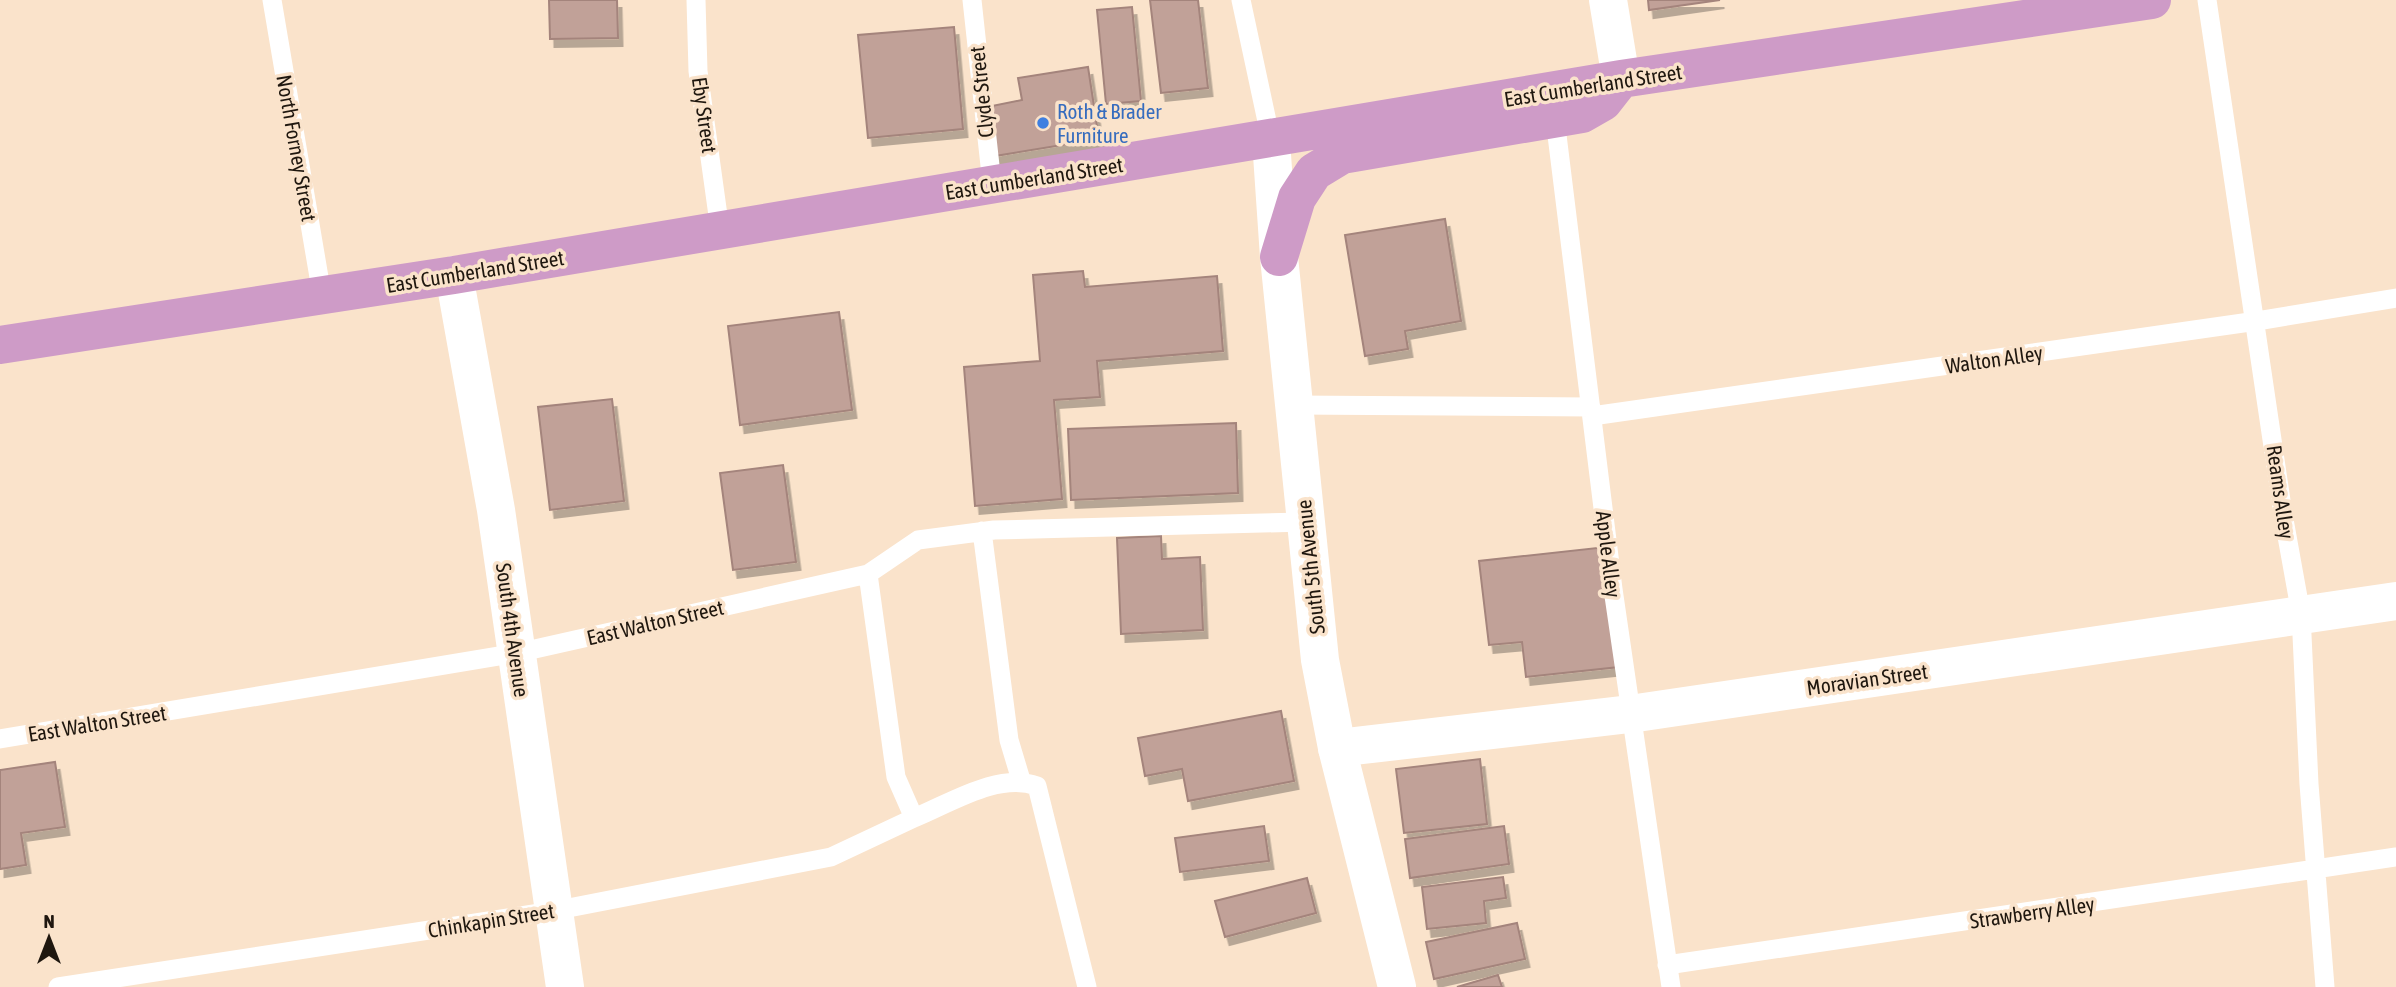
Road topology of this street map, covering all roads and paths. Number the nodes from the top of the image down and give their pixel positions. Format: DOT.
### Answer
graph roads {
  1 [pos="272,0"];
  2 [pos="696,0"];
  3 [pos="972,0"];
  4 [pos="1241,0"];
  5 [pos="1608,0"];
  6 [pos="2152,0"];
  7 [pos="2207,0"];
  8 [pos="1621,79"];
  9 [pos="1555,119"];
  10 [pos="1271,140"];
  11 [pos="992,184"];
  12 [pos="720,230"];
  13 [pos="1279,257"];
  14 [pos="454,275"];
  15 [pos="322,295"];
  16 [pos="2396,298"];
  17 [pos="2257,321"];
  18 [pos="0,345"];
  19 [pos="1293,405"];
  20 [pos="1592,411"];
  21 [pos="1304,522"];
  22 [pos="982,531"];
  23 [pos="868,574"];
  24 [pos="2396,601"];
  25 [pos="2301,614"];
  26 [pos="517,653"];
  27 [pos="1630,714"];
  28 [pos="0,739"];
  29 [pos="1336,748"];
  30 [pos="1021,780"];
  31 [pos="914,818"];
  32 [pos="2396,857"];
  33 [pos="2315,871"];
  34 [pos="553,911"];
  35 [pos="1667,965"];
  36 [pos="58,987"];
  37 [pos="565,987"];
  38 [pos="1087,987"];
  39 [pos="1397,987"];
  40 [pos="1671,987"];
  41 [pos="2325,987"];
  1 -- 15 [label="lane, North Forney Street"];
  2 -- 12 [label="lane, Eby Street"];
  3 -- 11 [label="lane, Clyde Street"];
  4 -- 10 [label="lane"];
  5 -- 8 [label="street"];
  6 -- 8 [label="highway, East Cumberland Street"];
  7 -- 17 [label="lane, Reams Alley"];
  8 -- 9 [label="highway"];
  8 -- 10 [label="highway, East Cumberland Street"];
  9 -- 13 [label="highway"];
  9 -- 20 [label="lane, Apple Alley"];
  10 -- 11 [label="highway, East Cumberland Street"];
  10 -- 13 [label="street, South 5th Avenue"];
  11 -- 12 [label="highway, East Cumberland Street"];
  12 -- 14 [label="highway, East Cumberland Street"];
  13 -- 19 [label="street, South 5th Avenue"];
  14 -- 15 [label="highway, East Cumberland Street"];
  14 -- 26 [label="street, South 4th Avenue"];
  15 -- 18 [label="highway, East Cumberland Street"];
  16 -- 17 [label="lane, Walton Alley"];
  17 -- 20 [label="lane, Walton Alley"];
  17 -- 25 [label="lane, Reams Alley"];
  19 -- 20 [label="lane, Walton Alley"];
  19 -- 21 [label="street, South 5th Avenue"];
  20 -- 27 [label="lane, Apple Alley"];
  21 -- 22 [label="lane, East Walton Street"];
  21 -- 29 [label="street, South 5th Avenue"];
  22 -- 23 [label="lane, East Walton Street"];
  22 -- 30 [label="lane"];
  23 -- 26 [label="lane, East Walton Street"];
  23 -- 31 [label="lane"];
  24 -- 25 [label="street, Moravian Street"];
  25 -- 27 [label="street, Moravian Street"];
  25 -- 33 [label="lane, Reams Alley"];
  26 -- 28 [label="lane, East Walton Street"];
  26 -- 34 [label="street, South 4th Avenue"];
  27 -- 29 [label="street, Moravian Street"];
  27 -- 35 [label="lane, Apple Alley"];
  29 -- 39 [label="street, South 5th Avenue"];
  30 -- 31 [label="lane, Chinkapin Street"];
  30 -- 38 [label="lane"];
  31 -- 34 [label="lane, Chinkapin Street"];
  32 -- 33 [label="lane, Strawberry Alley"];
  33 -- 35 [label="lane, Strawberry Alley"];
  33 -- 41 [label="lane, Reams Alley"];
  34 -- 36 [label="lane, Chinkapin Street"];
  34 -- 37 [label="street, South 4th Avenue"];
  35 -- 40 [label="lane, Apple Alley"];
}
